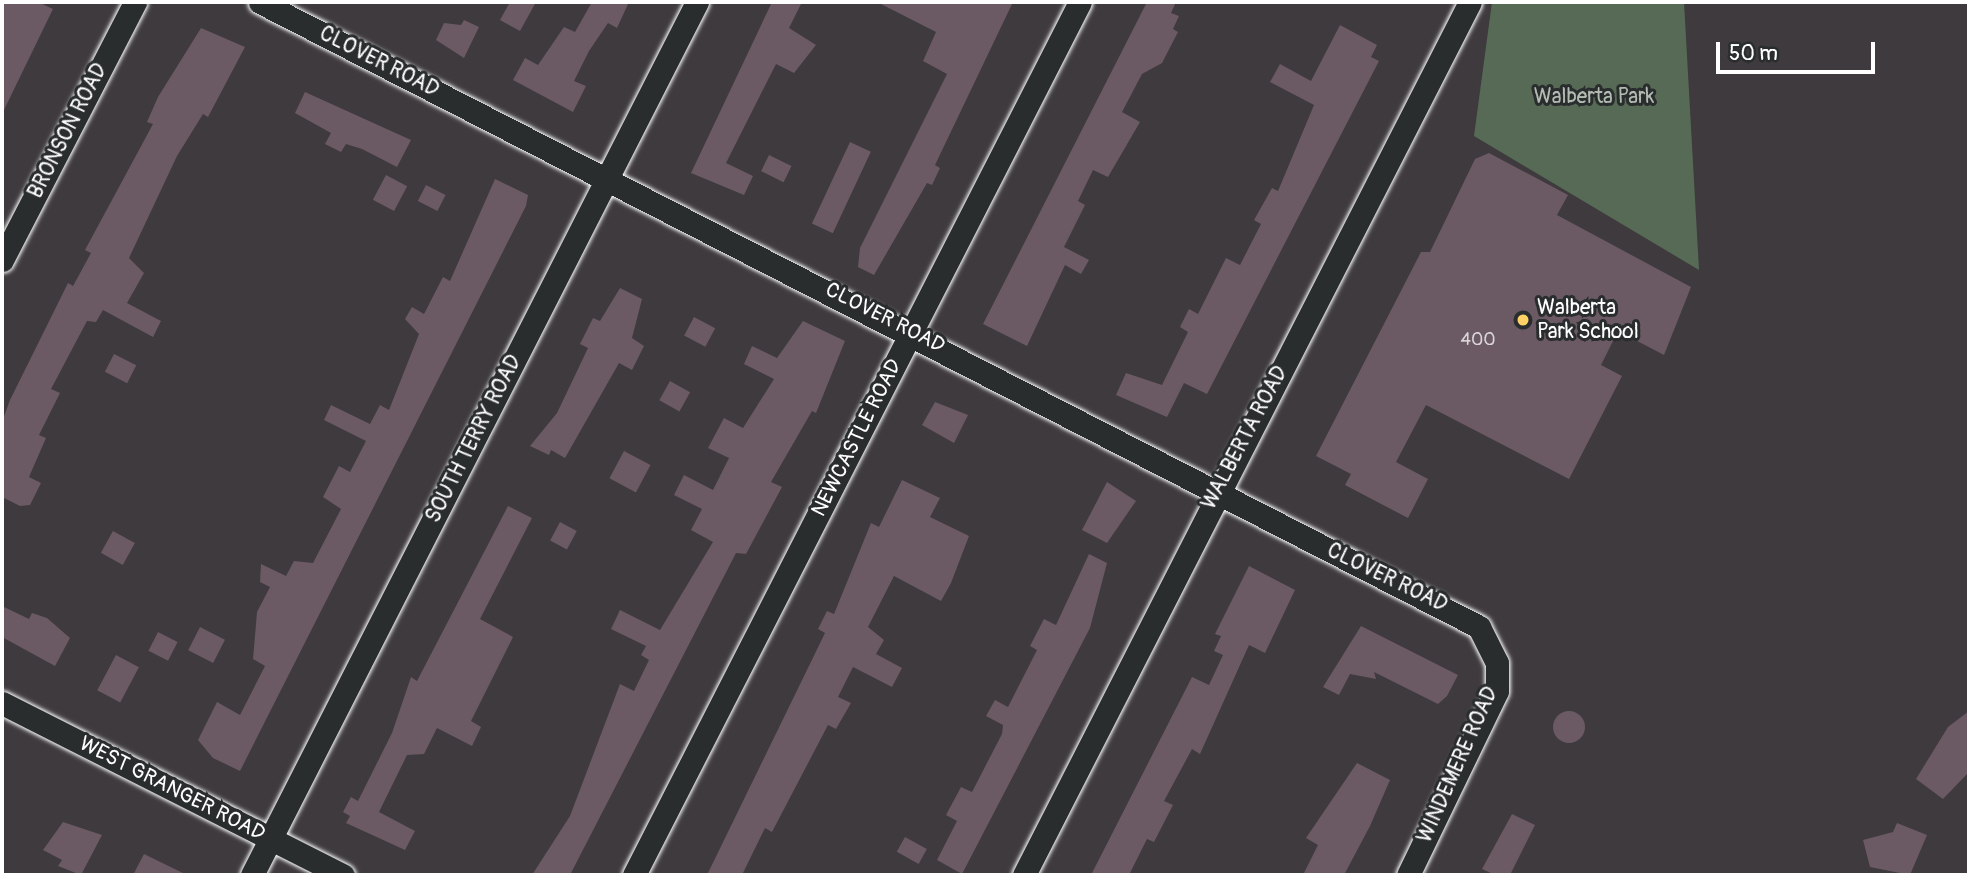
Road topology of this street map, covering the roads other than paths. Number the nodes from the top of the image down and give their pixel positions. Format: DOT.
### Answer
graph roads {
  1 [pos="135,2"];
  2 [pos="260,2"];
  3 [pos="697,2"];
  4 [pos="1080,2"];
  5 [pos="1470,2"];
  6 [pos="607,178"];
  7 [pos="2,260"];
  8 [pos="912,331"];
  9 [pos="1217,490"];
  10 [pos="1494,652"];
  11 [pos="2,703"];
  12 [pos="271,838"];
  13 [pos="252,875"];
  14 [pos="342,875"];
  15 [pos="634,875"];
  16 [pos="1024,875"];
  17 [pos="1408,875"];
  1 -- 7 [label="street, BRONSON ROAD"];
  2 -- 6 [label="street, CLOVER ROAD"];
  3 -- 6 [label="street, SOUTH TERRY ROAD"];
  4 -- 8 [label="street, NEWCASTLE ROAD"];
  5 -- 9 [label="street, WALBERTA ROAD"];
  6 -- 8 [label="street, CLOVER ROAD"];
  6 -- 12 [label="street, SOUTH TERRY ROAD"];
  8 -- 9 [label="street, CLOVER ROAD"];
  8 -- 15 [label="street, NEWCASTLE ROAD"];
  9 -- 10 [label="street, CLOVER ROAD"];
  9 -- 16 [label="street, WALBERTA ROAD"];
  10 -- 17 [label="street, WINDEMERE ROAD"];
  11 -- 12 [label="street, WEST GRANGER ROAD"];
  12 -- 13 [label="street, SOUTH TERRY ROAD"];
  12 -- 14 [label="street, WEST GRANGER ROAD"];
}
